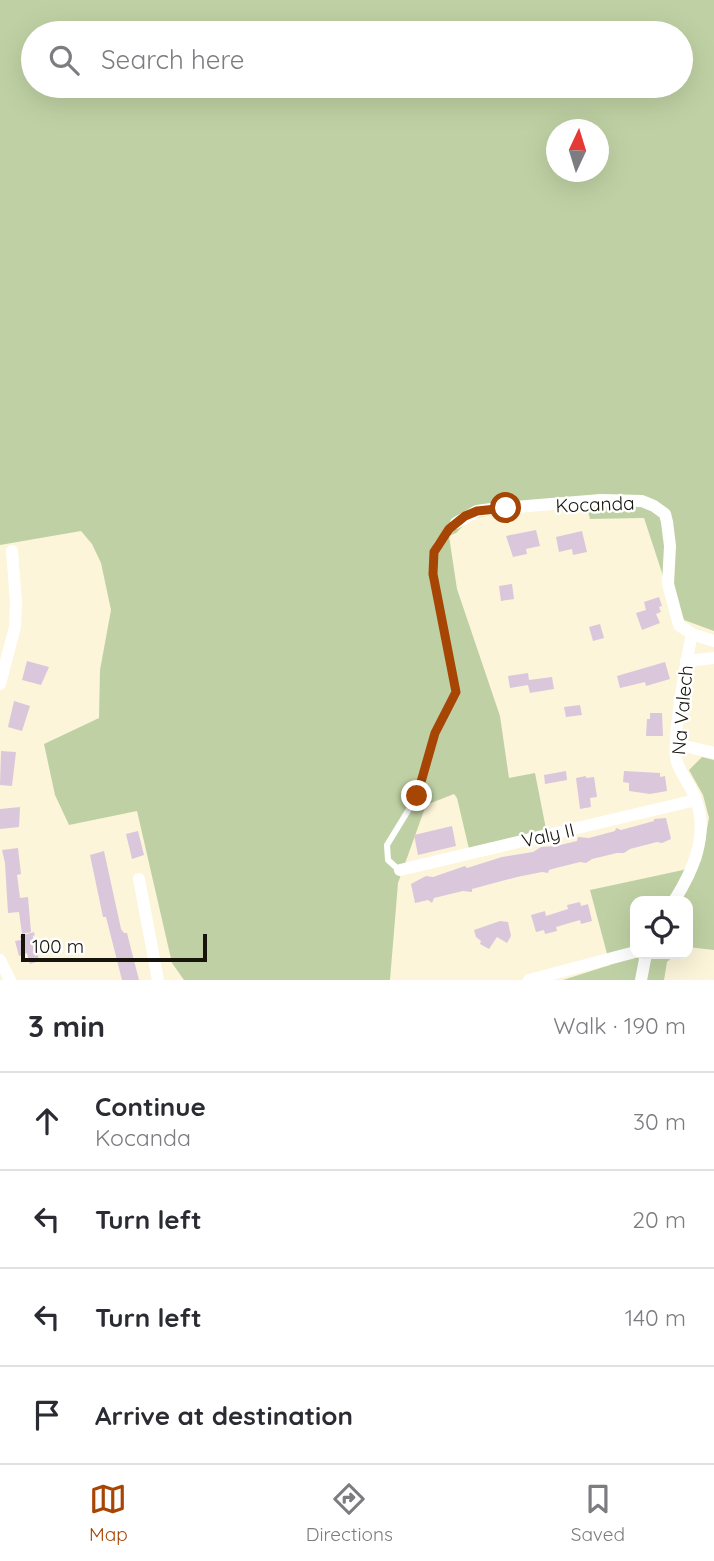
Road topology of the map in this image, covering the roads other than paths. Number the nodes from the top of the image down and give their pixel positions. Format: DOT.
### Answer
graph roads {
  1 [pos="456,523"];
  2 [pos="12,551"];
  3 [pos="692,634"];
  4 [pos="714,641"];
  5 [pos="714,658"];
  6 [pos="686,660"];
  7 [pos="0,684"];
  8 [pos="676,744"];
  9 [pos="714,753"];
  10 [pos="696,800"];
  11 [pos="400,870"];
  12 [pos="139,879"];
  13 [pos="677,896"];
  14 [pos="630,953"];
  15 [pos="645,959"];
  16 [pos="0,960"];
  17 [pos="160,979"];
  18 [pos="10,980"];
  19 [pos="528,980"];
  20 [pos="641,980"];
  1 -- 3 [label="street, Kocanda"];
  1 -- 11 [label="lane"];
  2 -- 7 [label="street"];
  3 -- 4 [label="street"];
  3 -- 6 [label="street, Na Valech"];
  5 -- 6 [label="street"];
  6 -- 8 [label="street, Na Valech"];
  8 -- 9 [label="street"];
  8 -- 10 [label="street, Na Valech"];
  10 -- 11 [label="street, Valy II"];
  10 -- 13 [label="street, Na Valech"];
  12 -- 17 [label="street"];
  14 -- 19 [label="street"];
  15 -- 20 [label="street"];
  16 -- 18 [label="street"];
}
